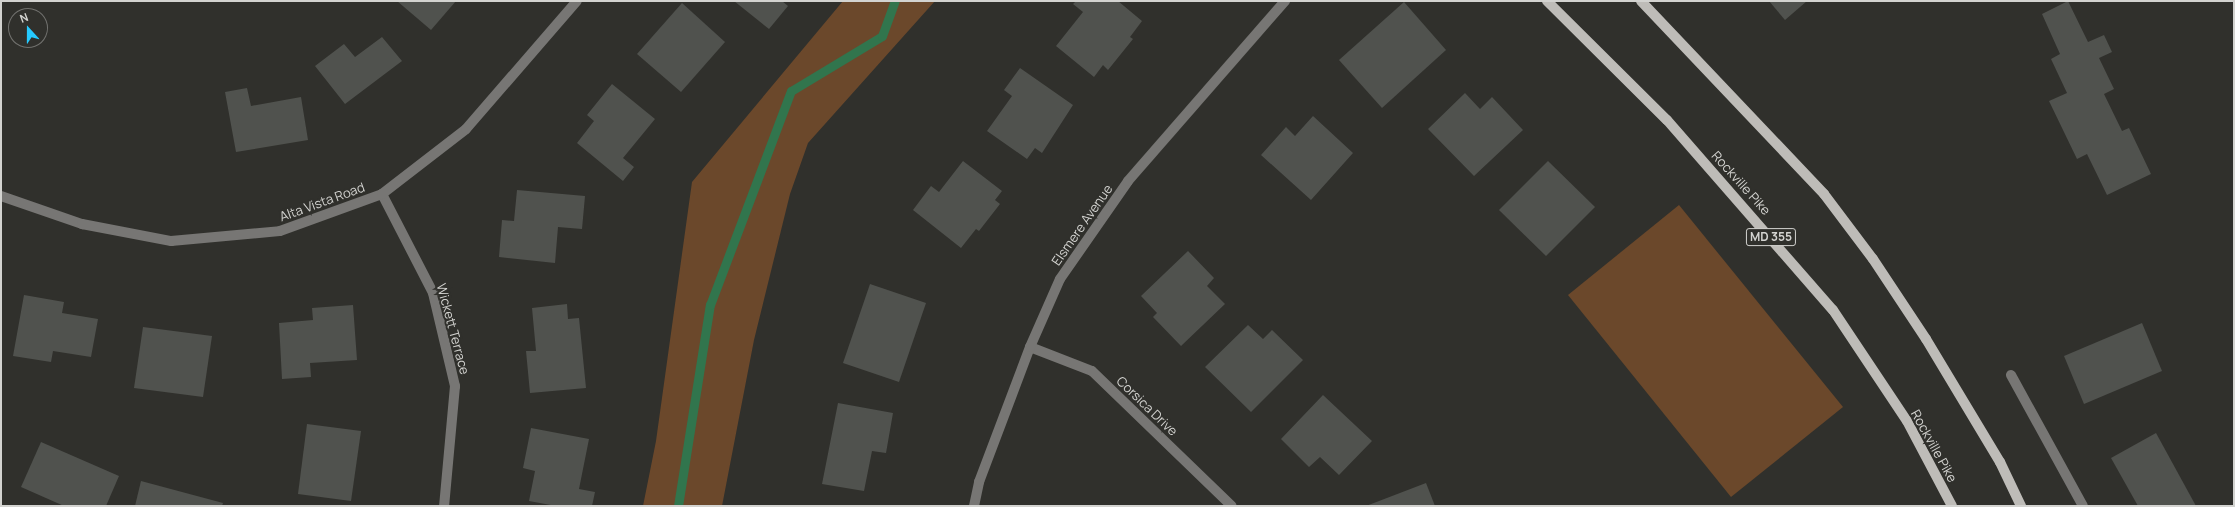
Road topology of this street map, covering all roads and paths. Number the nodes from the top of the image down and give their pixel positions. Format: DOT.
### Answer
graph roads {
  1 [pos="577,1"];
  2 [pos="1285,1"];
  3 [pos="1547,1"];
  4 [pos="1641,1"];
  5 [pos="382,194"];
  6 [pos="1,196"];
  7 [pos="1030,346"];
  8 [pos="2011,375"];
  9 [pos="444,506"];
  10 [pos="974,506"];
  11 [pos="1232,506"];
  12 [pos="1952,506"];
  13 [pos="2021,506"];
  14 [pos="2083,506"];
  1 -- 5 [label="street, Alta Vista Road"];
  2 -- 7 [label="street, Elsmere Avenue"];
  3 -- 12 [label="main road, Rockville Pike / MD 355"];
  4 -- 13 [label="main road"];
  5 -- 6 [label="street, Alta Vista Road"];
  5 -- 9 [label="street, Wickett Terrace"];
  7 -- 10 [label="street, Elsmere Avenue"];
  7 -- 11 [label="street, Corsica Drive"];
  8 -- 14 [label="street"];
}
